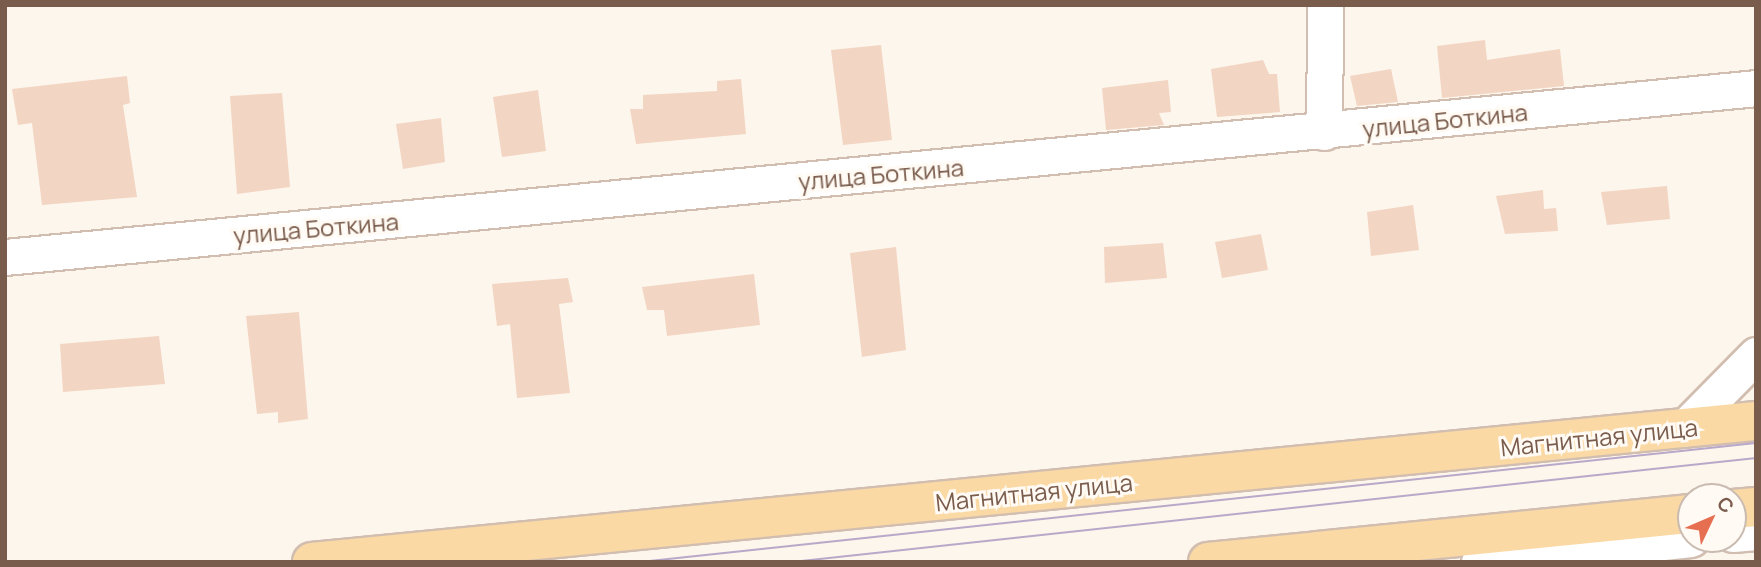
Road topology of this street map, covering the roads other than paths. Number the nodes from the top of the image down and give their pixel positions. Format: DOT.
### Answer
graph roads {
  1 [pos="1325,5"];
  2 [pos="1756,88"];
  3 [pos="1324,132"];
  4 [pos="5,257"];
  5 [pos="1756,355"];
  6 [pos="1756,421"];
  7 [pos="1683,429"];
  8 [pos="1677,515"];
  9 [pos="1677,541"];
  10 [pos="313,562"];
  11 [pos="1208,562"];
  12 [pos="1479,562"];
  1 -- 3 [label="street"];
  2 -- 3 [label="street, улица Боткина"];
  3 -- 4 [label="street, улица Боткина"];
  5 -- 7 [label="street"];
  6 -- 7 [label="main road, Магнитная улица"];
  7 -- 10 [label="main road, Магнитная улица"];
  8 -- 11 [label="main road"];
  9 -- 12 [label="street"];
}
